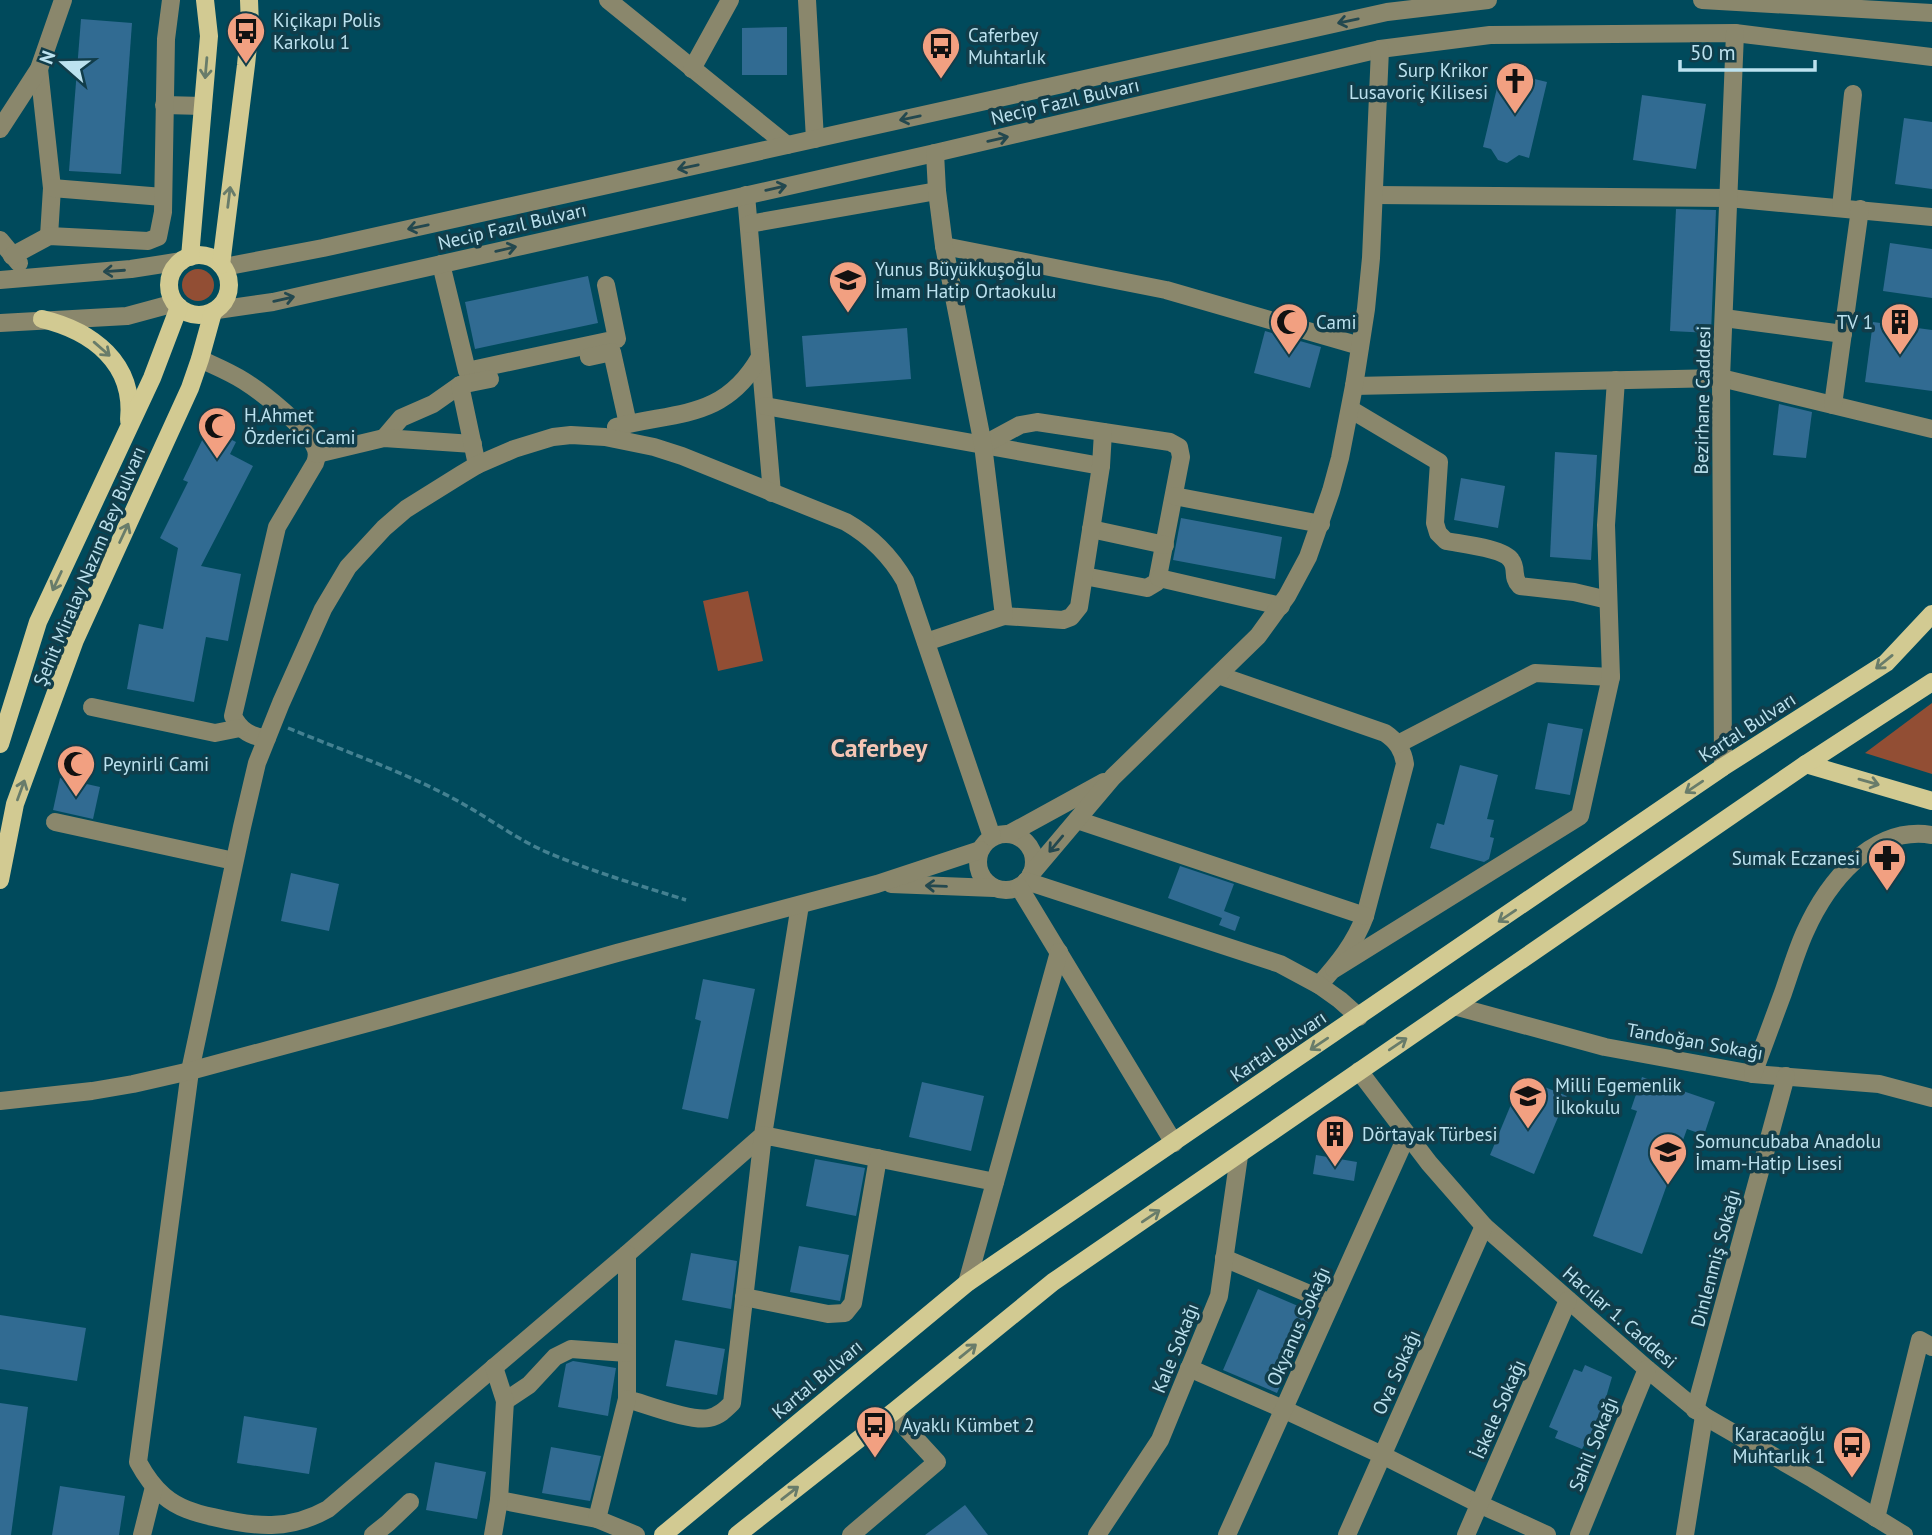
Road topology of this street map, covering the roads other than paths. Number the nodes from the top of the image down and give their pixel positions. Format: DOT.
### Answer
graph roads {
  1 [pos="63,0"];
  2 [pos="171,0"];
  3 [pos="205,0"];
  4 [pos="250,0"];
  5 [pos="607,0"];
  6 [pos="730,0"];
  7 [pos="807,0"];
  8 [pos="1488,0"];
  9 [pos="1702,0"];
  10 [pos="1388,6"];
  11 [pos="1921,8"];
  12 [pos="1735,33"];
  13 [pos="1380,50"];
  14 [pos="1932,57"];
  15 [pos="39,69"];
  16 [pos="692,69"];
  17 [pos="1853,94"];
  18 [pos="164,105"];
  19 [pos="203,106"];
  20 [pos="0,129"];
  21 [pos="815,139"];
  22 [pos="787,145"];
  23 [pos="935,153"];
  24 [pos="52,188"];
  25 [pos="937,191"];
  26 [pos="746,195"];
  27 [pos="1374,195"];
  28 [pos="163,197"];
  29 [pos="1728,198"];
  30 [pos="1840,207"];
  31 [pos="1860,209"];
  32 [pos="1932,217"];
  33 [pos="749,224"];
  34 [pos="49,236"];
  35 [pos="0,240"];
  36 [pos="944,246"];
  37 [pos="12,256"];
  38 [pos="186,259"];
  39 [pos="441,264"];
  40 [pos="222,266"];
  41 [pos="30,277"];
  42 [pos="0,280"];
  43 [pos="606,285"];
  44 [pos="177,305"];
  45 [pos="215,311"];
  46 [pos="1724,318"];
  47 [pos="42,319"];
  48 [pos="0,323"];
  49 [pos="1843,334"];
  50 [pos="1360,346"];
  51 [pos="761,357"];
  52 [pos="200,359"];
  53 [pos="1721,378"];
  54 [pos="1616,380"];
  55 [pos="460,385"];
  56 [pos="1354,386"];
  57 [pos="1833,405"];
  58 [pos="765,406"];
  59 [pos="1350,409"];
  60 [pos="628,424"];
  61 [pos="1932,429"];
  62 [pos="127,430"];
  63 [pos="1103,432"];
  64 [pos="588,435"];
  65 [pos="384,438"];
  66 [pos="473,444"];
  67 [pos="983,445"];
  68 [pos="317,454"];
  69 [pos="477,465"];
  70 [pos="1101,466"];
  71 [pos="772,493"];
  72 [pos="1174,496"];
  73 [pos="1321,524"];
  74 [pos="1091,528"];
  75 [pos="1165,545"];
  76 [pos="1084,576"];
  77 [pos="1159,579"];
  78 [pos="1608,600"];
  79 [pos="1281,606"];
  80 [pos="1932,614"];
  81 [pos="1004,616"];
  82 [pos="926,642"];
  83 [pos="1218,675"];
  84 [pos="1611,677"];
  85 [pos="1932,682"];
  86 [pos="6,702"];
  87 [pos="92,707"];
  88 [pos="240,728"];
  89 [pos="270,730"];
  90 [pos="0,744"];
  91 [pos="1398,744"];
  92 [pos="1806,764"];
  93 [pos="1723,767"];
  94 [pos="1113,777"];
  95 [pos="1932,801"];
  96 [pos="1077,820"];
  97 [pos="55,822"];
  98 [pos="1932,835"];
  99 [pos="994,841"];
  100 [pos="234,862"];
  101 [pos="0,880"];
  102 [pos="1026,881"];
  103 [pos="877,884"];
  104 [pos="994,888"];
  105 [pos="800,905"];
  106 [pos="1365,916"];
  107 [pos="1059,952"];
  108 [pos="1334,969"];
  109 [pos="1319,985"];
  110 [pos="1454,1006"];
  111 [pos="1359,1017"];
  112 [pos="190,1071"];
  113 [pos="1359,1071"];
  114 [pos="1753,1074"];
  115 [pos="1786,1076"];
  116 [pos="1932,1098"];
  117 [pos="0,1101"];
  118 [pos="763,1135"];
  119 [pos="1407,1135"];
  120 [pos="1174,1143"];
  121 [pos="1238,1156"];
  122 [pos="878,1158"];
  123 [pos="995,1182"];
  124 [pos="1484,1226"];
  125 [pos="627,1254"];
  126 [pos="1224,1258"];
  127 [pos="967,1283"];
  128 [pos="744,1297"];
  129 [pos="1568,1300"];
  130 [pos="1331,1303"];
  131 [pos="1932,1347"];
  132 [pos="627,1353"];
  133 [pos="494,1367"];
  134 [pos="1189,1368"];
  135 [pos="1647,1369"];
  136 [pos="627,1399"];
  137 [pos="505,1401"];
  138 [pos="1283,1409"];
  139 [pos="892,1413"];
  140 [pos="1700,1413"];
  141 [pos="1382,1455"];
  142 [pos="154,1487"];
  143 [pos="499,1500"];
  144 [pos="410,1502"];
  145 [pos="1479,1504"];
  146 [pos="597,1518"];
  147 [pos="1876,1518"];
  148 [pos="872,1528"];
  149 [pos="277,1530"];
  150 [pos="148,1534"];
  151 [pos="373,1535"];
  152 [pos="493,1535"];
  153 [pos="636,1535"];
  154 [pos="663,1535"];
  155 [pos="737,1535"];
  156 [pos="851,1535"];
  157 [pos="1097,1535"];
  158 [pos="1227,1535"];
  159 [pos="1347,1535"];
  160 [pos="1466,1535"];
  161 [pos="1547,1535"];
  162 [pos="1579,1535"];
  163 [pos="1685,1535"];
  164 [pos="1903,1535"];
  1 -- 15 [label="street"];
  2 -- 18 [label="street"];
  3 -- 19 [label="main road, one-way"];
  40 -- 4 [label="main road, one-way"];
  5 -- 16 [label="street"];
  6 -- 16 [label="street"];
  7 -- 21 [label="street"];
  8 -- 10 [label="street, Necip Fazıl Bulvarı"];
  9 -- 11 [label="street"];
  10 -- 21 [label="street, Necip Fazıl Bulvarı, one-way"];
  12 -- 13 [label="street, Necip Fazıl Bulvarı"];
  12 -- 14 [label="street, Necip Fazıl Bulvarı"];
  12 -- 29 [label="street, Bezirhane Caddesi"];
  23 -- 13 [label="street, Necip Fazıl Bulvarı, one-way"];
  13 -- 27 [label="street"];
  15 -- 20 [label="street"];
  15 -- 24 [label="street"];
  16 -- 22 [label="street"];
  17 -- 30 [label="street"];
  18 -- 19 [label="street"];
  18 -- 28 [label="street"];
  19 -- 38 [label="main road"];
  21 -- 22 [label="street, Necip Fazıl Bulvarı"];
  22 -- 40 [label="street, Necip Fazıl Bulvarı, one-way"];
  23 -- 25 [label="street"];
  26 -- 23 [label="street, Necip Fazıl Bulvarı, one-way"];
  24 -- 28 [label="street"];
  24 -- 34 [label="street"];
  25 -- 33 [label="street"];
  25 -- 36 [label="street"];
  26 -- 33 [label="street"];
  39 -- 26 [label="street, Necip Fazıl Bulvarı, one-way"];
  27 -- 29 [label="street"];
  27 -- 50 [label="street"];
  28 -- 34 [label="street"];
  29 -- 30 [label="street"];
  29 -- 46 [label="street, Bezirhane Caddesi"];
  30 -- 31 [label="street"];
  31 -- 32 [label="street"];
  31 -- 49 [label="street"];
  33 -- 51 [label="street"];
  34 -- 37 [label="street"];
  35 -- 37 [label="street"];
  36 -- 50 [label="street"];
  36 -- 67 [label="street"];
  37 -- 41 [label="street"];
  38 -- 40 [label="main road"];
  38 -- 41 [label="street, one-way"];
  38 -- 44 [label="main road"];
  39 -- 43 [label="street"];
  45 -- 39 [label="street, Necip Fazıl Bulvarı, one-way"];
  40 -- 45 [label="main road"];
  41 -- 42 [label="street"];
  44 -- 45 [label="main road"];
  44 -- 47 [label="street"];
  44 -- 62 [label="main road, Şehit Miralay Nazım Bey Bulvarı"];
  45 -- 52 [label="main road, Şehit Miralay Nazım Bey Bulvarı"];
  46 -- 49 [label="street"];
  46 -- 53 [label="street, Bezirhane Caddesi"];
  47 -- 48 [label="street"];
  47 -- 62 [label="main road, one-way"];
  49 -- 57 [label="street"];
  50 -- 56 [label="street"];
  51 -- 58 [label="street"];
  51 -- 60 [label="street"];
  52 -- 68 [label="street"];
  101 -- 52 [label="main road, Şehit Miralay Nazım Bey Bulvarı, one-way"];
  53 -- 54 [label="street"];
  53 -- 57 [label="street"];
  53 -- 93 [label="street, Bezirhane Caddesi"];
  54 -- 56 [label="street"];
  54 -- 78 [label="street"];
  55 -- 60 [label="street"];
  55 -- 65 [label="street"];
  55 -- 66 [label="street"];
  56 -- 59 [label="street"];
  57 -- 61 [label="street"];
  58 -- 67 [label="street"];
  58 -- 71 [label="street"];
  59 -- 73 [label="street"];
  59 -- 78 [label="street"];
  60 -- 64 [label="street"];
  62 -- 86 [label="main road, Şehit Miralay Nazım Bey Bulvarı, one-way"];
  63 -- 67 [label="street"];
  63 -- 70 [label="street"];
  63 -- 72 [label="street"];
  64 -- 69 [label="street"];
  64 -- 71 [label="street"];
  65 -- 66 [label="street"];
  65 -- 68 [label="street"];
  66 -- 69 [label="street"];
  67 -- 70 [label="street"];
  67 -- 81 [label="street"];
  68 -- 88 [label="street"];
  69 -- 89 [label="street"];
  70 -- 74 [label="street"];
  71 -- 82 [label="street"];
  72 -- 73 [label="street"];
  72 -- 75 [label="street"];
  73 -- 79 [label="street"];
  74 -- 75 [label="street"];
  74 -- 76 [label="street"];
  75 -- 77 [label="street"];
  76 -- 77 [label="street"];
  76 -- 81 [label="street"];
  77 -- 79 [label="street"];
  78 -- 84 [label="street"];
  79 -- 83 [label="street"];
  80 -- 93 [label="main road, Kartal Bulvarı, one-way"];
  81 -- 82 [label="street"];
  82 -- 99 [label="street"];
  83 -- 91 [label="street"];
  83 -- 94 [label="street"];
  84 -- 91 [label="street"];
  84 -- 108 [label="street"];
  85 -- 92 [label="main road"];
  86 -- 90 [label="main road, Şehit Miralay Nazım Bey Bulvarı"];
  87 -- 88 [label="street"];
  88 -- 89 [label="street"];
  89 -- 100 [label="street"];
  91 -- 106 [label="street"];
  92 -- 95 [label="main road, one-way"];
  92 -- 110 [label="main road"];
  93 -- 111 [label="main road, Kartal Bulvarı, one-way"];
  94 -- 96 [label="street"];
  94 -- 99 [label="street"];
  96 -- 102 [label="street, one-way"];
  96 -- 106 [label="street"];
  97 -- 100 [label="street"];
  98 -- 114 [label="street"];
  99 -- 102 [label="street"];
  99 -- 103 [label="street"];
  99 -- 104 [label="street"];
  100 -- 112 [label="street"];
  102 -- 104 [label="street"];
  102 -- 107 [label="street"];
  102 -- 109 [label="street"];
  104 -- 103 [label="street, one-way"];
  103 -- 105 [label="street"];
  105 -- 112 [label="street"];
  105 -- 118 [label="street"];
  106 -- 108 [label="street"];
  107 -- 120 [label="street"];
  107 -- 123 [label="street"];
  108 -- 109 [label="street"];
  109 -- 111 [label="street"];
  113 -- 110 [label="main road, one-way"];
  110 -- 114 [label="street, Tandoğan Sokağı"];
  111 -- 120 [label="main road, Kartal Bulvarı, one-way"];
  112 -- 117 [label="street"];
  112 -- 142 [label="street"];
  113 -- 119 [label="street, Hacılar 1. Caddesi"];
  113 -- 121 [label="main road"];
  114 -- 115 [label="street, Tandoğan Sokağı"];
  115 -- 116 [label="street, Tandoğan Sokağı"];
  115 -- 140 [label="street, Dinlenmiş Sokağı"];
  118 -- 122 [label="street"];
  118 -- 125 [label="street"];
  118 -- 128 [label="street"];
  119 -- 124 [label="street, Hacılar 1. Caddesi"];
  119 -- 130 [label="street, Okyanus Sokağı"];
  120 -- 127 [label="main road, Kartal Bulvarı"];
  121 -- 126 [label="street, Kale Sokağı"];
  139 -- 121 [label="main road, one-way"];
  122 -- 123 [label="street"];
  122 -- 128 [label="street"];
  123 -- 127 [label="street"];
  124 -- 129 [label="street, Hacılar 1. Caddesi"];
  124 -- 141 [label="street, Ova Sokağı"];
  125 -- 132 [label="street"];
  125 -- 133 [label="street"];
  126 -- 130 [label="street"];
  126 -- 134 [label="street, Kale Sokağı"];
  127 -- 154 [label="main road, Kartal Bulvarı"];
  128 -- 136 [label="street"];
  129 -- 135 [label="street, Hacılar 1. Caddesi"];
  129 -- 145 [label="street, İskele Sokağı"];
  130 -- 138 [label="street, Okyanus Sokağı"];
  131 -- 147 [label="street"];
  132 -- 136 [label="street"];
  132 -- 137 [label="street"];
  133 -- 137 [label="street"];
  133 -- 149 [label="street"];
  134 -- 138 [label="street"];
  134 -- 157 [label="street, Kale Sokağı"];
  135 -- 140 [label="street, Hacılar 1. Caddesi"];
  135 -- 162 [label="street, Sahil Sokağı"];
  136 -- 146 [label="street"];
  137 -- 143 [label="street"];
  138 -- 141 [label="street"];
  138 -- 158 [label="street, Okyanus Sokağı"];
  139 -- 148 [label="street"];
  155 -- 139 [label="main road, one-way"];
  140 -- 147 [label="street, Hacılar 1. Caddesi"];
  140 -- 163 [label="street, Dinlenmiş Sokağı"];
  141 -- 145 [label="street"];
  141 -- 159 [label="street, Ova Sokağı"];
  142 -- 149 [label="street"];
  142 -- 150 [label="street"];
  143 -- 146 [label="street"];
  143 -- 152 [label="street"];
  144 -- 151 [label="street"];
  145 -- 160 [label="street, İskele Sokağı"];
  145 -- 161 [label="street"];
  146 -- 153 [label="street"];
  147 -- 164 [label="street, Hacılar 1. Caddesi"];
  148 -- 156 [label="street"];
}
